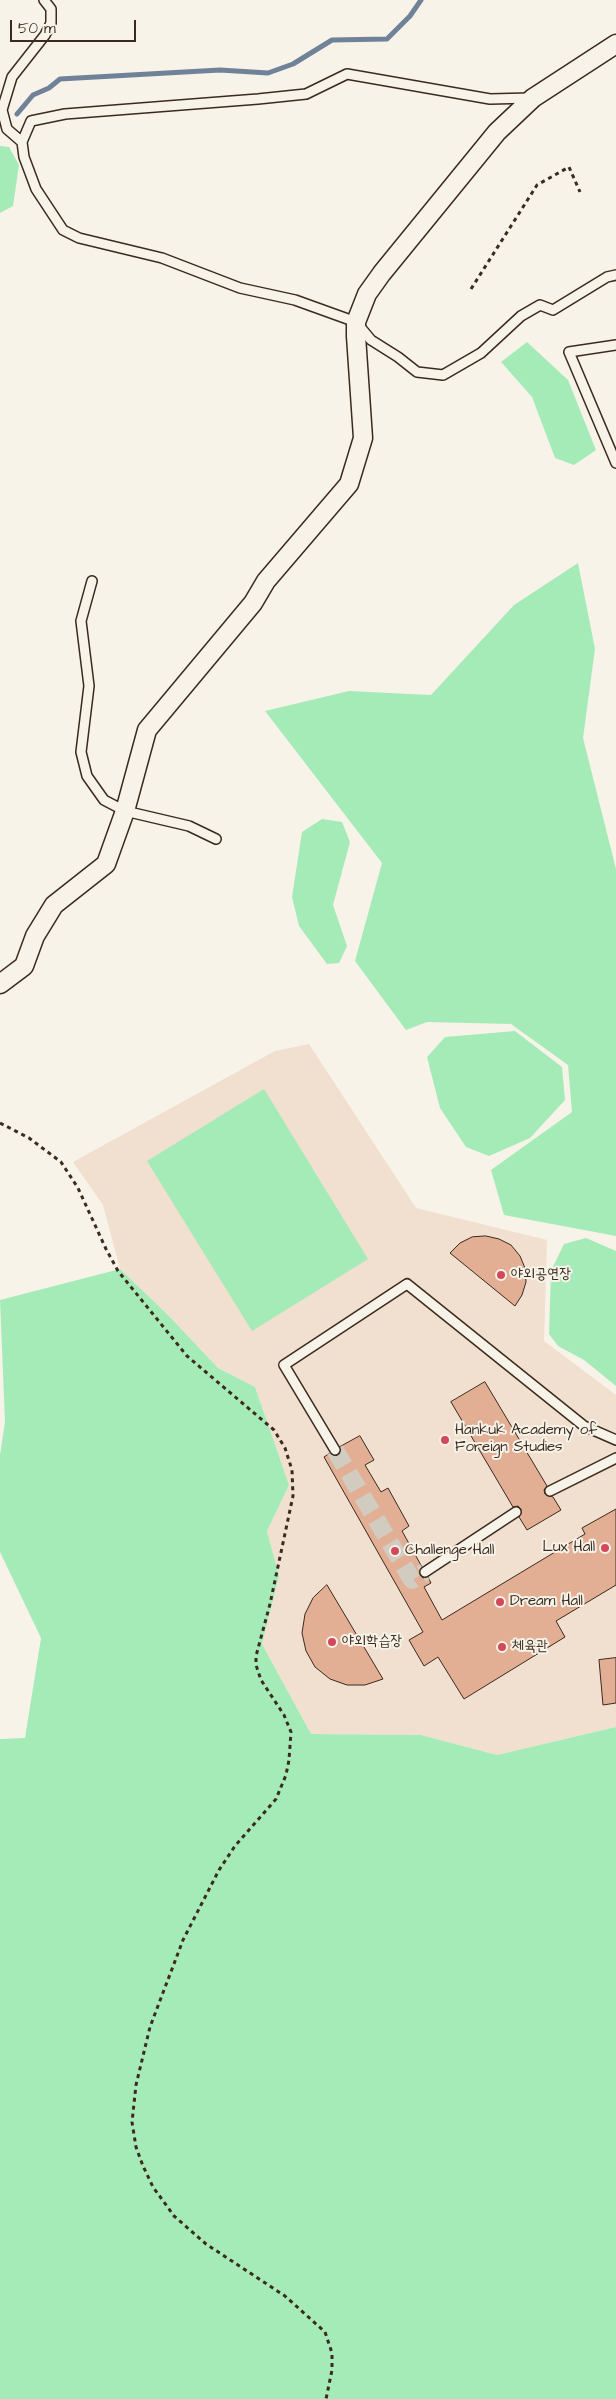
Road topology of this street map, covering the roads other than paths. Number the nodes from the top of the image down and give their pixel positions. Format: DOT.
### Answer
graph roads {
  1 [pos="44,0"];
  2 [pos="616,44"];
  3 [pos="533,98"];
  4 [pos="22,142"];
  5 [pos="616,275"];
  6 [pos="356,322"];
  7 [pos="616,345"];
  8 [pos="616,463"];
  9 [pos="92,581"];
  10 [pos="125,811"];
  11 [pos="216,839"];
  12 [pos="0,984"];
  13 [pos="616,1440"];
  14 [pos="335,1450"];
  15 [pos="616,1458"];
  16 [pos="550,1491"];
  17 [pos="516,1512"];
  18 [pos="425,1572"];
  1 -- 4 [label="lane"];
  2 -- 3 [label="street"];
  3 -- 4 [label="lane"];
  3 -- 6 [label="street"];
  4 -- 6 [label="lane"];
  5 -- 6 [label="lane"];
  6 -- 10 [label="street"];
  7 -- 8 [label="lane"];
  9 -- 10 [label="lane"];
  10 -- 11 [label="lane"];
  10 -- 12 [label="street"];
  13 -- 14 [label="lane"];
  15 -- 16 [label="lane"];
  17 -- 18 [label="lane"];
}
